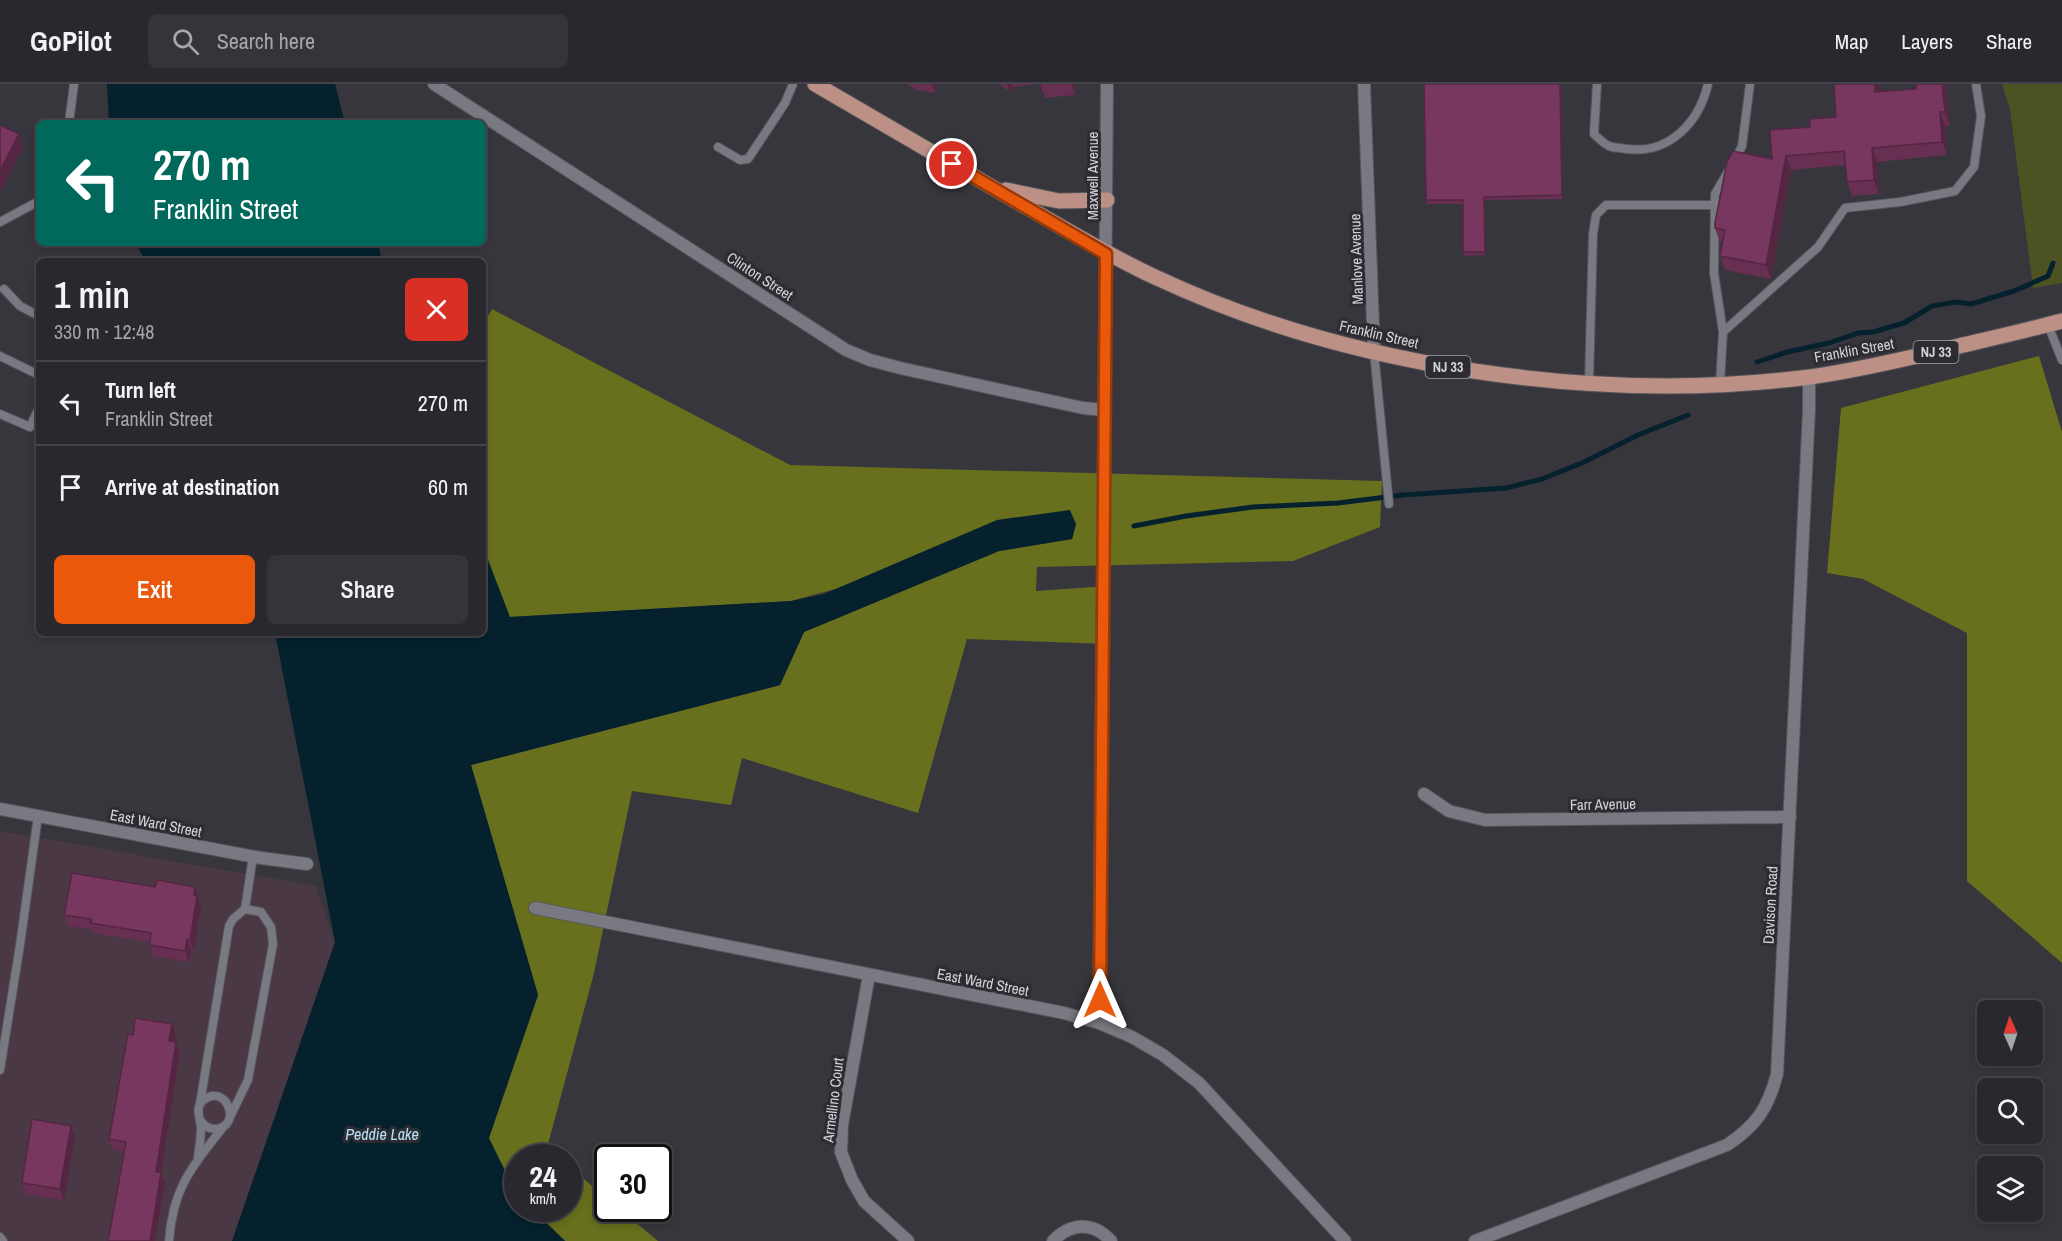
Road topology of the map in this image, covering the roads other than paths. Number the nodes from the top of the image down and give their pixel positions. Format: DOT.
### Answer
graph roads {
  1 [pos="74,84"];
  2 [pos="435,84"];
  3 [pos="793,84"];
  4 [pos="815,84"];
  5 [pos="1107,84"];
  6 [pos="1365,84"];
  7 [pos="1597,84"];
  8 [pos="1708,84"];
  9 [pos="1750,84"];
  10 [pos="1976,84"];
  11 [pos="69,120"];
  12 [pos="718,147"];
  13 [pos="992,187"];
  14 [pos="1107,201"];
  15 [pos="36,203"];
  16 [pos="1714,205"];
  17 [pos="0,222"];
  18 [pos="1106,254"];
  19 [pos="4,288"];
  20 [pos="36,314"];
  21 [pos="2055,323"];
  22 [pos="1723,332"];
  23 [pos="1374,352"];
  24 [pos="0,356"];
  25 [pos="2062,360"];
  26 [pos="36,374"];
  27 [pos="1809,377"];
  28 [pos="1589,382"];
  29 [pos="1720,384"];
  30 [pos="1104,410"];
  31 [pos="0,414"];
  32 [pos="36,415"];
  33 [pos="1389,504"];
  34 [pos="1424,794"];
  35 [pos="0,809"];
  36 [pos="38,816"];
  37 [pos="1790,817"];
  38 [pos="253,856"];
  39 [pos="307,864"];
  40 [pos="535,908"];
  41 [pos="245,909"];
  42 [pos="868,975"];
  43 [pos="1099,1023"];
  44 [pos="0,1070"];
  45 [pos="200,1104"];
  46 [pos="230,1117"];
  47 [pos="200,1120"];
  48 [pos="224,1126"];
  49 [pos="198,1157"];
  50 [pos="0,1237"];
  51 [pos="3,1241"];
  52 [pos="169,1241"];
  53 [pos="908,1241"];
  54 [pos="1053,1241"];
  55 [pos="1111,1241"];
  56 [pos="1345,1241"];
  57 [pos="1475,1241"];
  1 -- 11 [label="lane"];
  2 -- 30 [label="street, Clinton Street"];
  3 -- 12 [label="lane"];
  4 -- 13 [label="main road, Franklin Street / NJ 33"];
  5 -- 14 [label="street, Maxwell Avenue"];
  6 -- 23 [label="street, Manlove Avenue"];
  7 -- 8 [label="lane"];
  9 -- 16 [label="lane"];
  10 -- 22 [label="lane"];
  13 -- 14 [label="main road"];
  13 -- 18 [label="main road, Franklin Street / NJ 33"];
  14 -- 18 [label="street, Maxwell Avenue"];
  15 -- 17 [label="lane"];
  16 -- 22 [label="lane"];
  16 -- 28 [label="lane"];
  18 -- 23 [label="main road, Franklin Street / NJ 33"];
  18 -- 30 [label="street, Maxwell Avenue"];
  19 -- 20 [label="lane"];
  21 -- 25 [label="lane"];
  21 -- 27 [label="main road, Franklin Street / NJ 33"];
  22 -- 29 [label="lane"];
  23 -- 28 [label="main road, Franklin Street / NJ 33"];
  23 -- 33 [label="lane, Manlove Avenue"];
  24 -- 26 [label="lane"];
  27 -- 29 [label="main road, Franklin Street / NJ 33"];
  27 -- 37 [label="street, Davison Road"];
  28 -- 29 [label="main road, Franklin Street / NJ 33"];
  30 -- 43 [label="street, Maxwell Avenue"];
  31 -- 32 [label="lane"];
  34 -- 37 [label="street, Farr Avenue"];
  35 -- 36 [label="street, East Ward Street"];
  36 -- 38 [label="street, East Ward Street"];
  36 -- 44 [label="lane"];
  37 -- 57 [label="street, Davison Road"];
  38 -- 39 [label="street, East Ward Street"];
  38 -- 41 [label="lane"];
  40 -- 42 [label="street, East Ward Street"];
  41 -- 45 [label="lane"];
  41 -- 46 [label="lane"];
  42 -- 43 [label="street, East Ward Street"];
  42 -- 53 [label="street, Armellino Court"];
  43 -- 56 [label="street, East Ward Street"];
  45 -- 46 [label="lane"];
  45 -- 47 [label="lane"];
  46 -- 48 [label="lane"];
  47 -- 48 [label="lane"];
  47 -- 49 [label="lane"];
  48 -- 49 [label="lane"];
  49 -- 52 [label="lane"];
  50 -- 51 [label="lane"];
  54 -- 55 [label="street"];
}
